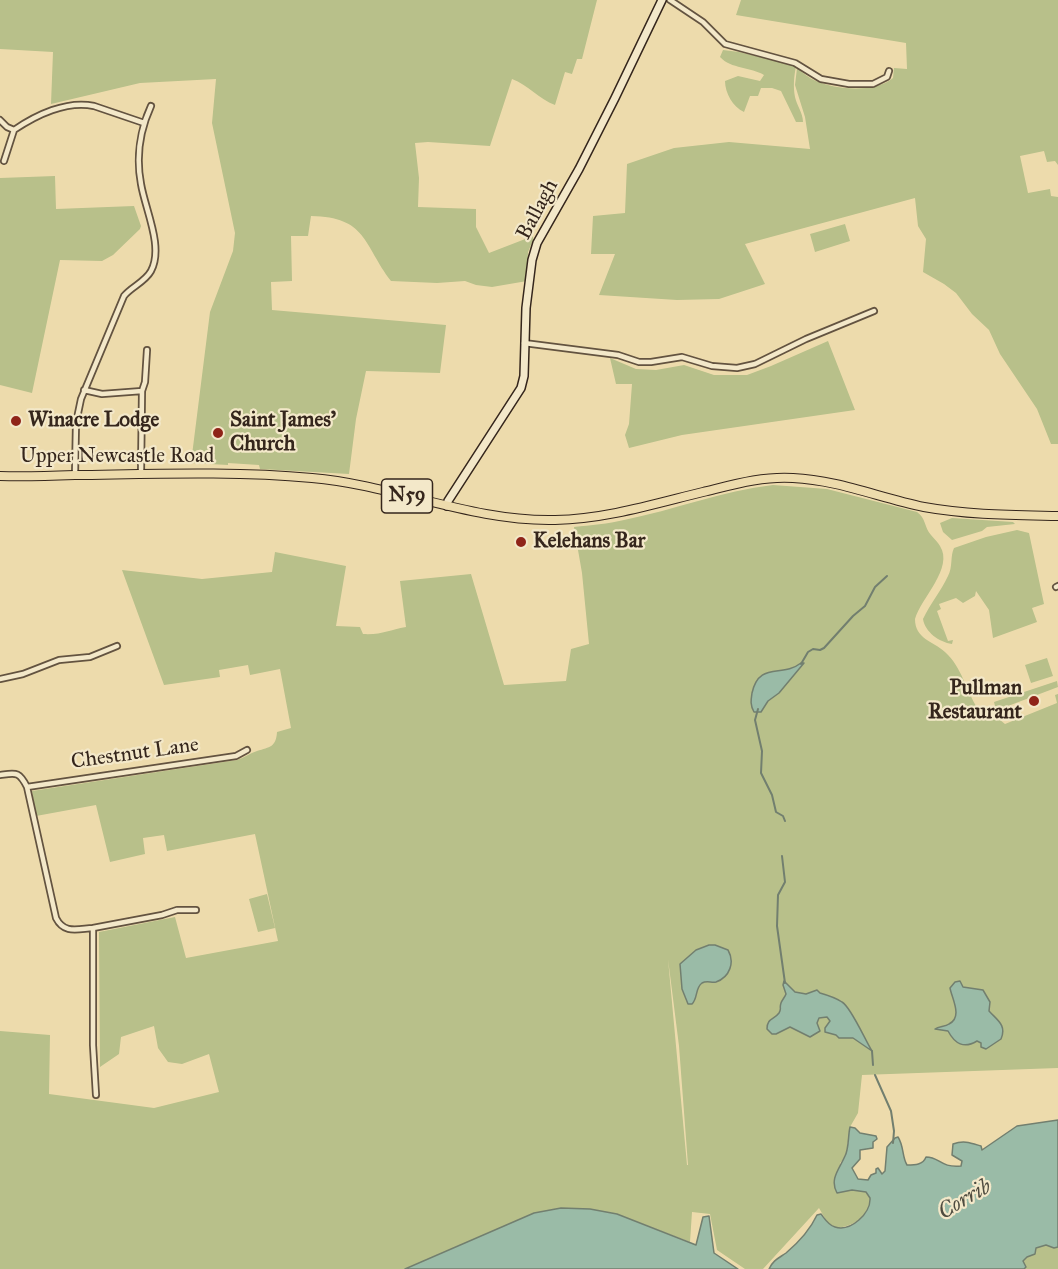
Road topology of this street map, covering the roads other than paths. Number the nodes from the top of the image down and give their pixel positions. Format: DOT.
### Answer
graph roads {
  1 [pos="662,0"];
  2 [pos="670,0"];
  3 [pos="889,71"];
  4 [pos="151,106"];
  5 [pos="0,120"];
  6 [pos="144,123"];
  7 [pos="14,130"];
  8 [pos="4,160"];
  9 [pos="874,311"];
  10 [pos="524,343"];
  11 [pos="147,350"];
  12 [pos="84,390"];
  13 [pos="142,392"];
  14 [pos="141,474"];
  15 [pos="75,475"];
  16 [pos="0,476"];
  17 [pos="447,506"];
  18 [pos="1058,516"];
  19 [pos="117,646"];
  20 [pos="0,679"];
  21 [pos="247,750"];
  22 [pos="0,775"];
  23 [pos="27,787"];
  24 [pos="196,910"];
  25 [pos="93,928"];
  26 [pos="96,1095"];
  1 -- 10 [label="street, Ballagh"];
  2 -- 3 [label="street"];
  4 -- 6 [label="street"];
  5 -- 7 [label="street"];
  6 -- 7 [label="street"];
  6 -- 12 [label="street"];
  7 -- 8 [label="street"];
  9 -- 10 [label="street"];
  10 -- 17 [label="street, Ballagh"];
  11 -- 13 [label="street"];
  12 -- 13 [label="street"];
  12 -- 15 [label="street"];
  13 -- 14 [label="street"];
  14 -- 15 [label="main road, Upper Newcastle Road / N59"];
  14 -- 17 [label="main road, Upper Newcastle Road / N59"];
  15 -- 16 [label="main road, Upper Newcastle Road / N59"];
  17 -- 18 [label="main road, Upper Newcastle Road / N59"];
  19 -- 20 [label="street"];
  21 -- 23 [label="street, Chestnut Lane"];
  22 -- 23 [label="street"];
  23 -- 25 [label="street"];
  24 -- 25 [label="street"];
  25 -- 26 [label="street"];
}
